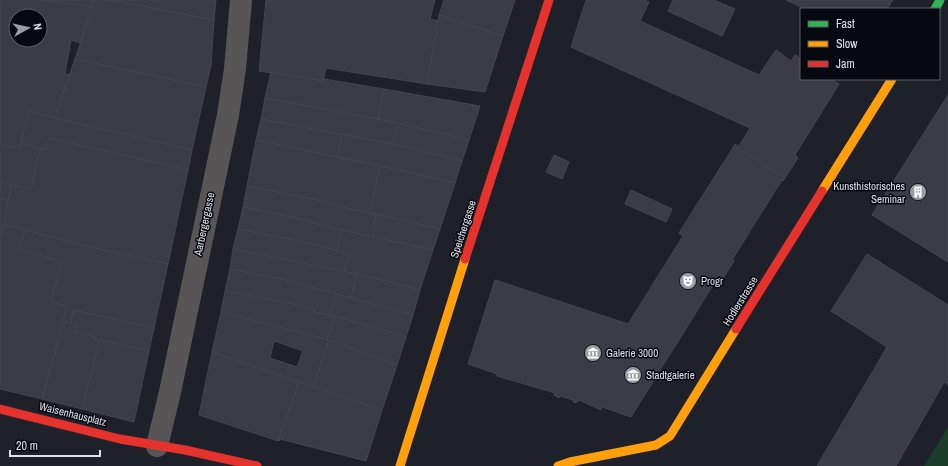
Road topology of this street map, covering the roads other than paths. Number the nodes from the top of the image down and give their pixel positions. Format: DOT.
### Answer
graph roads {
  1 [pos="241,0"];
  2 [pos="549,0"];
  3 [pos="891,80"];
  4 [pos="0,409"];
  5 [pos="157,446"];
  6 [pos="257,466"];
  7 [pos="400,466"];
  8 [pos="558,466"];
  1 -- 5 [label="street, Aarbergergasse"];
  2 -- 7 [label="street, Speichergasse"];
  3 -- 8 [label="street, Hodlerstrasse"];
  4 -- 5 [label="street, Waisenhausplatz"];
  5 -- 6 [label="street, Waisenhausplatz"];
}
